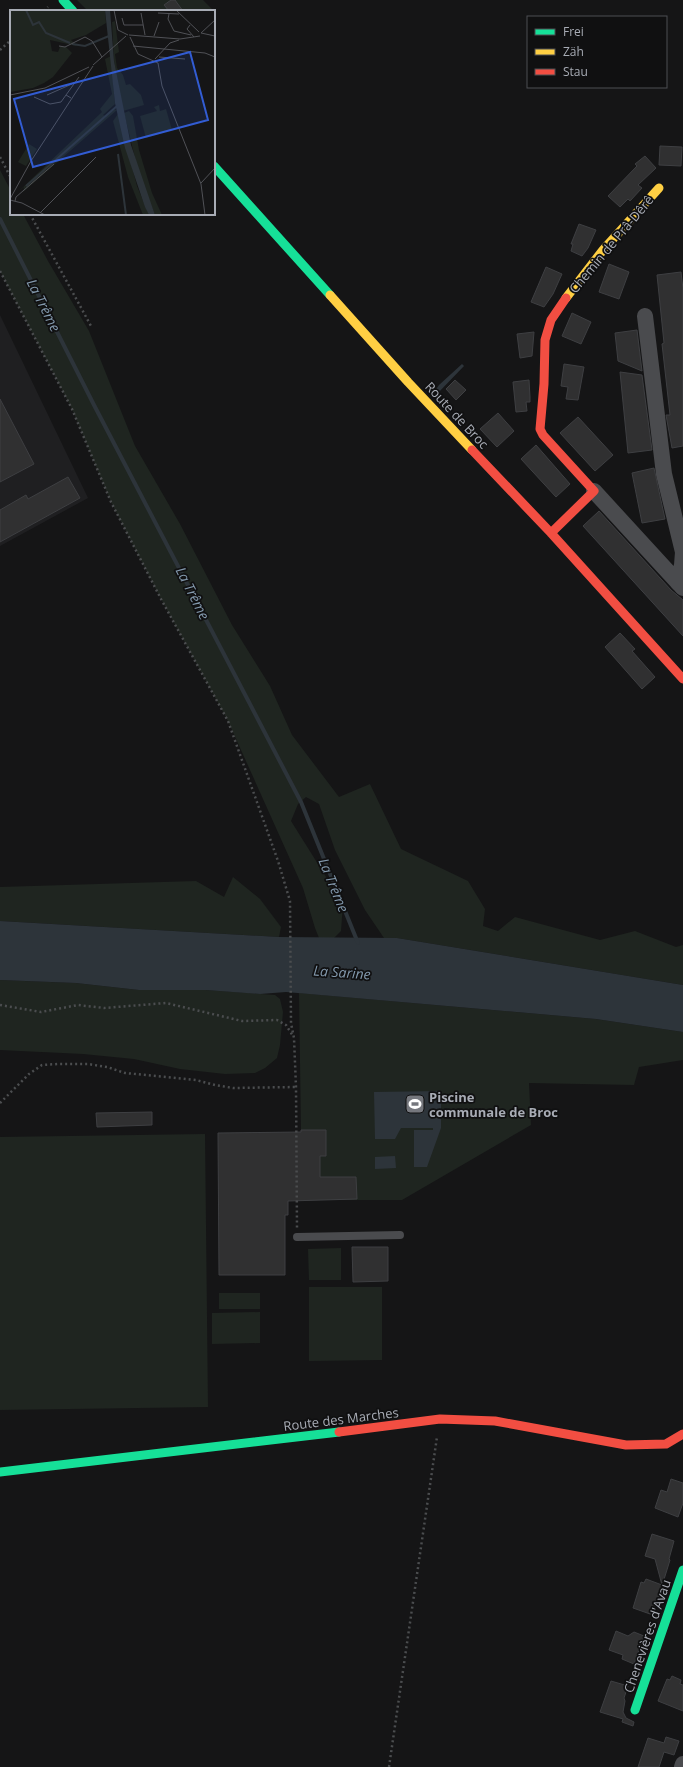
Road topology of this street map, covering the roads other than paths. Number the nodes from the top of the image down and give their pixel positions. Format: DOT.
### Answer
graph roads {
  1 [pos="63,0"];
  2 [pos="72,10"];
  3 [pos="215,167"];
  4 [pos="659,188"];
  5 [pos="645,316"];
  6 [pos="594,492"];
  7 [pos="551,534"];
  8 [pos="680,586"];
  9 [pos="683,679"];
  10 [pos="400,1235"];
  11 [pos="297,1237"];
  12 [pos="683,1434"];
  13 [pos="0,1472"];
  14 [pos="683,1570"];
  15 [pos="635,1710"];
  16 [pos="683,1764"];
  17 [pos="682,1767"];
  1 -- 2 [label="street"];
  3 -- 7 [label="street, Route de Broc"];
  4 -- 6 [label="street, Chemin de Prâ-Dêrê"];
  5 -- 8 [label="street, Chemin de Prâ-Dêrê"];
  6 -- 7 [label="street"];
  6 -- 8 [label="street, Chemin de Prâ-Dêrê"];
  7 -- 9 [label="street, Route de Broc"];
  10 -- 11 [label="lane"];
  12 -- 13 [label="street, Route des Marches"];
  14 -- 15 [label="street, Chenevières d'Avau"];
  16 -- 17 [label="street"];
}
